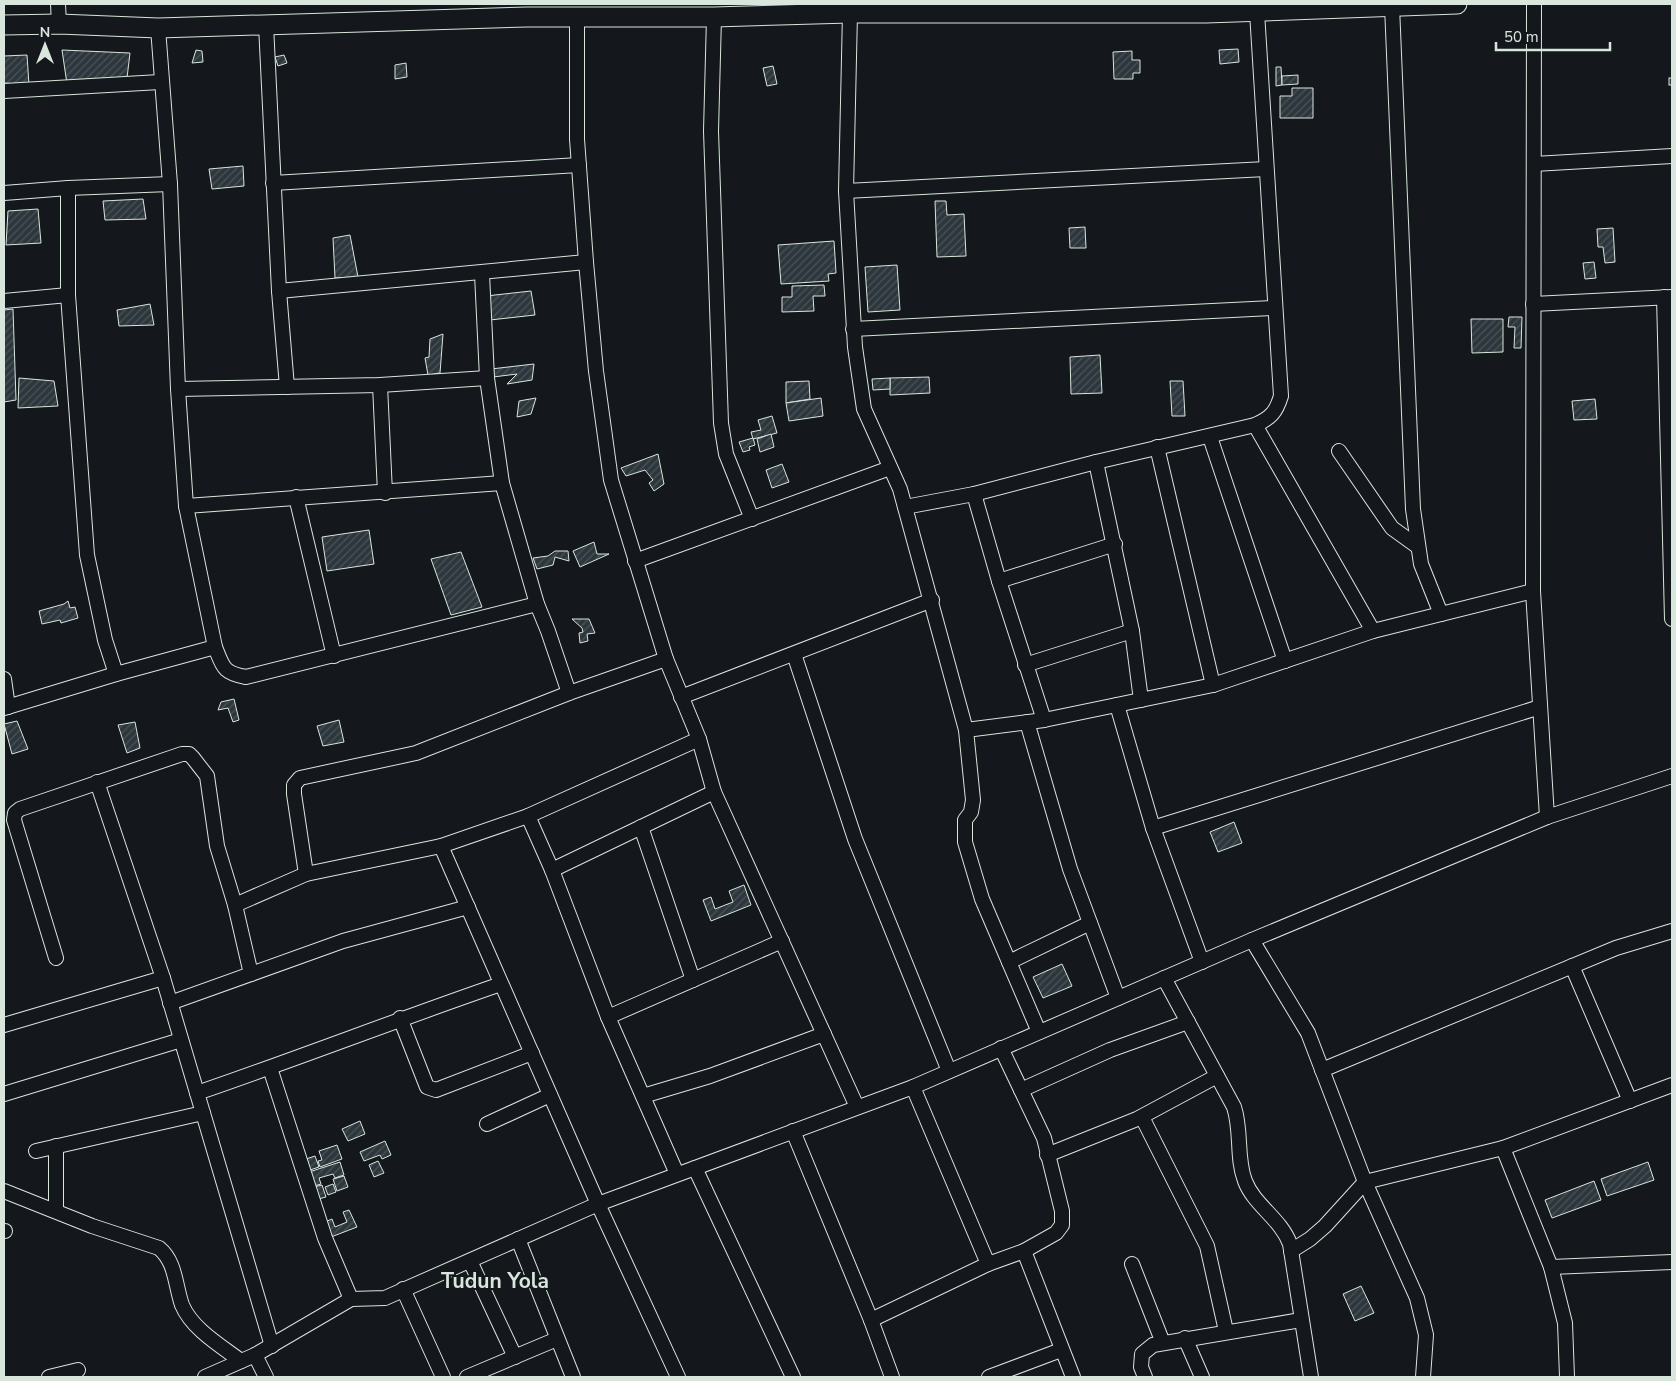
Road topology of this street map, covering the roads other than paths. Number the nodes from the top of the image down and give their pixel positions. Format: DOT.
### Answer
graph roads {
  1 [pos="58,4"];
  2 [pos="1457,4"];
  3 [pos="1534,4"];
  4 [pos="1392,6"];
  5 [pos="1297,7"];
  6 [pos="526,10"];
  7 [pos="611,11"];
  8 [pos="1256,12"];
  9 [pos="850,14"];
  10 [pos="577,18"];
  11 [pos="714,18"];
  12 [pos="59,24"];
  13 [pos="4,25"];
  14 [pos="266,25"];
  15 [pos="158,28"];
  16 [pos="160,82"];
  17 [pos="4,91"];
  18 [pos="1672,156"];
  19 [pos="1534,164"];
  20 [pos="579,165"];
  21 [pos="1266,169"];
  22 [pos="273,183"];
  23 [pos="170,184"];
  24 [pos="68,188"];
  25 [pos="846,191"];
  26 [pos="4,193"];
  27 [pos="586,262"];
  28 [pos="482,274"];
  29 [pos="278,291"];
  30 [pos="68,295"];
  31 [pos="1668,297"];
  32 [pos="4,301"];
  33 [pos="1533,304"];
  34 [pos="1274,308"];
  35 [pos="853,329"];
  36 [pos="487,378"];
  37 [pos="380,385"];
  38 [pos="287,387"];
  39 [pos="178,389"];
  40 [pos="1255,425"];
  41 [pos="1670,433"];
  42 [pos="1210,437"];
  43 [pos="1158,447"];
  44 [pos="1340,451"];
  45 [pos="1096,462"];
  46 [pos="890,468"];
  47 [pos="502,483"];
  48 [pos="385,493"];
  49 [pos="974,494"];
  50 [pos="296,498"];
  51 [pos="186,506"];
  52 [pos="905,507"];
  53 [pos="752,519"];
  54 [pos="1115,544"];
  55 [pos="1417,546"];
  56 [pos="635,561"];
  57 [pos="1672,577"];
  58 [pos="999,581"];
  59 [pos="1533,591"];
  60 [pos="932,600"];
  61 [pos="537,604"];
  62 [pos="1441,614"];
  63 [pos="1672,619"];
  64 [pos="1132,630"];
  65 [pos="1373,631"];
  66 [pos="215,647"];
  67 [pos="794,654"];
  68 [pos="334,656"];
  69 [pos="666,659"];
  70 [pos="1285,661"];
  71 [pos="1026,665"];
  72 [pos="116,674"];
  73 [pos="4,679"];
  74 [pos="1213,685"];
  75 [pos="569,693"];
  76 [pos="682,697"];
  77 [pos="1141,700"];
  78 [pos="1117,705"];
  79 [pos="6,707"];
  80 [pos="1540,707"];
  81 [pos="1044,720"];
  82 [pos="1027,722"];
  83 [pos="966,730"];
  84 [pos="699,739"];
  85 [pos="1672,776"];
  86 [pos="98,782"];
  87 [pos="714,792"];
  88 [pos="528,816"];
  89 [pos="1547,817"];
  90 [pos="641,827"];
  91 [pos="1153,828"];
  92 [pos="442,846"];
  93 [pos="552,870"];
  94 [pos="306,874"];
  95 [pos="235,905"];
  96 [pos="468,907"];
  97 [pos="1090,923"];
  98 [pos="1672,931"];
  99 [pos="1252,940"];
  100 [pos="782,941"];
  101 [pos="56,958"];
  102 [pos="1009,962"];
  103 [pos="1202,962"];
  104 [pos="1572,966"];
  105 [pos="251,974"];
  106 [pos="163,978"];
  107 [pos="1164,978"];
  108 [pos="693,980"];
  109 [pos="501,984"];
  110 [pos="1118,998"];
  111 [pos="170,1003"];
  112 [pos="608,1017"];
  113 [pos="400,1018"];
  114 [pos="1188,1022"];
  115 [pos="4,1025"];
  116 [pos="1039,1032"];
  117 [pos="824,1034"];
  118 [pos="181,1040"];
  119 [pos="1001,1048"];
  120 [pos="532,1053"];
  121 [pos="270,1068"];
  122 [pos="1322,1070"];
  123 [pos="949,1071"];
  124 [pos="1217,1076"];
  125 [pos="1672,1085"];
  126 [pos="913,1087"];
  127 [pos="1021,1090"];
  128 [pos="197,1093"];
  129 [pos="4,1094"];
  130 [pos="550,1095"];
  131 [pos="643,1096"];
  132 [pos="1630,1101"];
  133 [pos="857,1108"];
  134 [pos="203,1113"];
  135 [pos="1142,1116"];
  136 [pos="486,1124"];
  137 [pos="793,1131"];
  138 [pos="56,1146"];
  139 [pos="1503,1148"];
  140 [pos="36,1150"];
  141 [pos="1047,1155"];
  142 [pos="695,1168"];
  143 [pos="677,1174"];
  144 [pos="1365,1182"];
  145 [pos="4,1191"];
  146 [pos="598,1204"];
  147 [pos="56,1210"];
  148 [pos="518,1239"];
  149 [pos="1024,1251"];
  150 [pos="1291,1251"];
  151 [pos="470,1261"];
  152 [pos="1672,1262"];
  153 [pos="988,1264"];
  154 [pos="1132,1264"];
  155 [pos="1551,1268"];
  156 [pos="403,1289"];
  157 [pos="351,1299"];
  158 [pos="871,1320"];
  159 [pos="1301,1320"];
  160 [pos="1226,1331"];
  161 [pos="1185,1338"];
  162 [pos="557,1339"];
  163 [pos="1163,1343"];
  164 [pos="272,1346"];
  165 [pos="1061,1350"];
  166 [pos="256,1355"];
  167 [pos="515,1357"];
  168 [pos="241,1361"];
  169 [pos="78,1370"];
  170 [pos="49,1377"];
  171 [pos="205,1377"];
  172 [pos="266,1377"];
  173 [pos="444,1377"];
  174 [pos="467,1377"];
  175 [pos="573,1377"];
  176 [pos="678,1377"];
  177 [pos="793,1377"];
  178 [pos="892,1377"];
  179 [pos="989,1377"];
  180 [pos="1073,1377"];
  181 [pos="1145,1377"];
  182 [pos="1202,1377"];
  183 [pos="1311,1377"];
  184 [pos="1423,1377"];
  185 [pos="1567,1377"];
  1 -- 12 [label="street"];
  2 -- 4 [label="street"];
  3 -- 19 [label="street"];
  4 -- 5 [label="street"];
  4 -- 55 [label="street"];
  5 -- 8 [label="street"];
  6 -- 10 [label="street"];
  6 -- 14 [label="street"];
  7 -- 10 [label="street"];
  7 -- 11 [label="street"];
  8 -- 9 [label="street"];
  8 -- 21 [label="street"];
  9 -- 11 [label="street"];
  9 -- 25 [label="street"];
  10 -- 20 [label="street"];
  11 -- 53 [label="street"];
  12 -- 13 [label="street"];
  12 -- 15 [label="street"];
  14 -- 15 [label="street"];
  14 -- 22 [label="street"];
  15 -- 16 [label="street"];
  16 -- 17 [label="street"];
  16 -- 23 [label="street"];
  18 -- 19 [label="street"];
  19 -- 33 [label="street"];
  20 -- 22 [label="street"];
  20 -- 27 [label="street"];
  21 -- 25 [label="street"];
  21 -- 34 [label="street"];
  22 -- 29 [label="street"];
  23 -- 24 [label="street"];
  23 -- 39 [label="street"];
  24 -- 26 [label="street"];
  24 -- 30 [label="street"];
  25 -- 35 [label="street"];
  27 -- 28 [label="street"];
  27 -- 56 [label="street"];
  28 -- 29 [label="street"];
  28 -- 36 [label="street"];
  29 -- 38 [label="street"];
  30 -- 32 [label="street"];
  30 -- 72 [label="street"];
  31 -- 33 [label="street"];
  31 -- 41 [label="street"];
  33 -- 59 [label="street"];
  34 -- 35 [label="street"];
  34 -- 40 [label="street"];
  35 -- 46 [label="street"];
  36 -- 37 [label="street"];
  36 -- 47 [label="street"];
  37 -- 38 [label="street"];
  37 -- 48 [label="street"];
  38 -- 39 [label="street"];
  39 -- 51 [label="street"];
  40 -- 42 [label="street"];
  40 -- 65 [label="street"];
  41 -- 57 [label="street"];
  42 -- 43 [label="street"];
  42 -- 70 [label="street"];
  43 -- 45 [label="street"];
  43 -- 74 [label="street"];
  44 -- 55 [label="street"];
  45 -- 49 [label="street"];
  45 -- 54 [label="street"];
  46 -- 52 [label="street"];
  46 -- 53 [label="street"];
  47 -- 48 [label="street"];
  47 -- 61 [label="street"];
  48 -- 50 [label="street"];
  49 -- 52 [label="street"];
  49 -- 58 [label="street"];
  50 -- 51 [label="street"];
  50 -- 68 [label="street"];
  51 -- 66 [label="street"];
  52 -- 60 [label="street"];
  53 -- 56 [label="street"];
  54 -- 58 [label="street"];
  54 -- 64 [label="street"];
  55 -- 62 [label="street"];
  56 -- 69 [label="street"];
  57 -- 63 [label="street"];
  58 -- 71 [label="street"];
  59 -- 62 [label="street"];
  59 -- 80 [label="street"];
  60 -- 67 [label="street"];
  60 -- 83 [label="street"];
  61 -- 68 [label="street"];
  61 -- 75 [label="street"];
  62 -- 65 [label="street"];
  64 -- 71 [label="street"];
  64 -- 77 [label="street"];
  65 -- 70 [label="street"];
  66 -- 68 [label="street"];
  66 -- 72 [label="street"];
  67 -- 76 [label="street"];
  67 -- 123 [label="street"];
  69 -- 75 [label="street"];
  69 -- 76 [label="street"];
  70 -- 74 [label="street"];
  71 -- 81 [label="street"];
  72 -- 79 [label="street"];
  73 -- 79 [label="street"];
  74 -- 77 [label="street"];
  75 -- 94 [label="street"];
  76 -- 84 [label="street"];
  77 -- 78 [label="street"];
  78 -- 81 [label="street"];
  78 -- 91 [label="street"];
  80 -- 89 [label="street"];
  80 -- 91 [label="street"];
  81 -- 82 [label="street"];
  82 -- 83 [label="street"];
  82 -- 97 [label="street"];
  83 -- 102 [label="street"];
  84 -- 87 [label="street"];
  84 -- 88 [label="street"];
  85 -- 89 [label="street"];
  86 -- 95 [label="street"];
  86 -- 101 [label="street"];
  86 -- 106 [label="street"];
  87 -- 90 [label="street"];
  87 -- 100 [label="street"];
  88 -- 92 [label="street"];
  88 -- 93 [label="street"];
  89 -- 99 [label="street"];
  90 -- 93 [label="street"];
  90 -- 108 [label="street"];
  91 -- 103 [label="street"];
  92 -- 94 [label="street"];
  92 -- 96 [label="street"];
  93 -- 112 [label="street"];
  94 -- 95 [label="street"];
  95 -- 105 [label="street"];
  96 -- 105 [label="street"];
  96 -- 109 [label="street"];
  97 -- 102 [label="street"];
  97 -- 110 [label="street"];
  98 -- 104 [label="street"];
  99 -- 103 [label="street"];
  99 -- 122 [label="street"];
  100 -- 108 [label="street"];
  100 -- 117 [label="street"];
  102 -- 116 [label="street"];
  103 -- 107 [label="street"];
  104 -- 122 [label="street"];
  104 -- 132 [label="street"];
  105 -- 111 [label="street"];
  106 -- 111 [label="street"];
  106 -- 115 [label="street"];
  107 -- 110 [label="street"];
  107 -- 114 [label="street"];
  108 -- 112 [label="street"];
  109 -- 113 [label="street"];
  109 -- 120 [label="street"];
  110 -- 116 [label="street"];
  111 -- 118 [label="street"];
  112 -- 131 [label="street"];
  113 -- 120 [label="street"];
  113 -- 121 [label="street"];
  114 -- 124 [label="street"];
  114 -- 127 [label="street"];
  116 -- 119 [label="street"];
  117 -- 131 [label="street"];
  117 -- 133 [label="street"];
  118 -- 128 [label="street"];
  118 -- 129 [label="street"];
  119 -- 123 [label="street"];
  119 -- 127 [label="street"];
  120 -- 130 [label="street"];
  121 -- 128 [label="street"];
  121 -- 157 [label="street"];
  122 -- 144 [label="street"];
  123 -- 126 [label="street"];
  124 -- 135 [label="street"];
  124 -- 150 [label="street"];
  125 -- 132 [label="street"];
  126 -- 133 [label="street"];
  126 -- 153 [label="street"];
  127 -- 141 [label="street"];
  128 -- 134 [label="street"];
  130 -- 136 [label="street"];
  130 -- 146 [label="street"];
  131 -- 143 [label="street"];
  132 -- 139 [label="street"];
  133 -- 137 [label="street"];
  134 -- 138 [label="street"];
  134 -- 164 [label="street"];
  135 -- 141 [label="street"];
  135 -- 160 [label="street"];
  137 -- 142 [label="street"];
  137 -- 158 [label="street"];
  138 -- 140 [label="street"];
  138 -- 147 [label="street"];
  139 -- 144 [label="street"];
  139 -- 155 [label="street"];
  141 -- 149 [label="street"];
  142 -- 143 [label="street"];
  142 -- 177 [label="street"];
  143 -- 146 [label="street"];
  144 -- 150 [label="street"];
  144 -- 184 [label="street"];
  145 -- 147 [label="street"];
  146 -- 148 [label="street"];
  146 -- 176 [label="street"];
  147 -- 168 [label="street"];
  148 -- 151 [label="street"];
  148 -- 162 [label="street"];
  149 -- 153 [label="street"];
  149 -- 165 [label="street"];
  150 -- 159 [label="street"];
  151 -- 156 [label="street"];
  151 -- 167 [label="street"];
  152 -- 155 [label="street"];
  153 -- 158 [label="street"];
  154 -- 163 [label="street"];
  155 -- 185 [label="street"];
  156 -- 157 [label="street"];
  156 -- 173 [label="street"];
  157 -- 164 [label="street"];
  158 -- 178 [label="street"];
  159 -- 160 [label="street"];
  159 -- 183 [label="street"];
  160 -- 161 [label="street"];
  161 -- 163 [label="street"];
  161 -- 182 [label="street"];
  162 -- 167 [label="street"];
  162 -- 175 [label="street"];
  163 -- 181 [label="street"];
  164 -- 166 [label="street"];
  165 -- 179 [label="street"];
  165 -- 180 [label="street"];
  166 -- 168 [label="street"];
  166 -- 172 [label="street"];
  167 -- 174 [label="street"];
  168 -- 171 [label="street"];
  169 -- 170 [label="street"];
}
